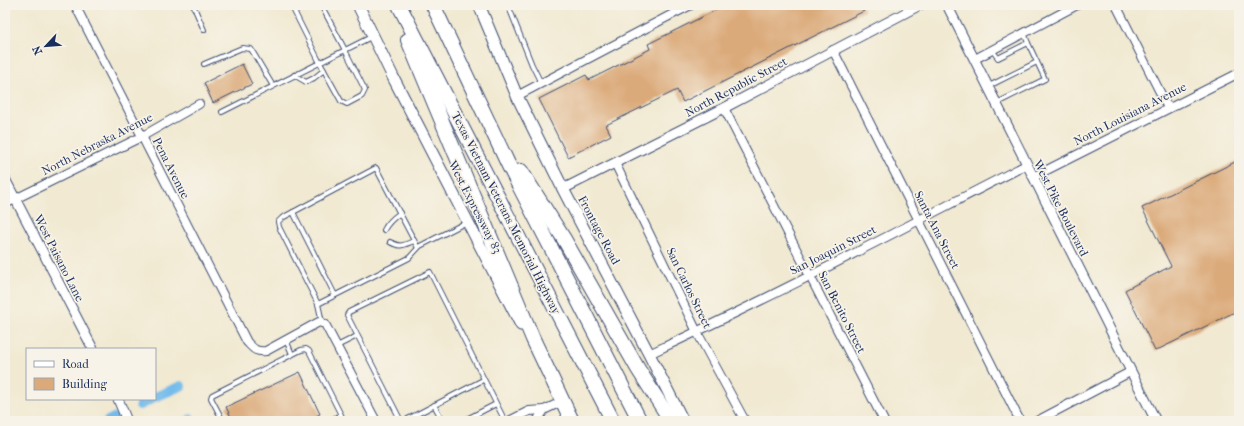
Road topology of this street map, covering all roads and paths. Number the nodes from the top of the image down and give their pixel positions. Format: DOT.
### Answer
graph roads {
  1 [pos="75,5"];
  2 [pos="193,5"];
  3 [pos="292,5"];
  4 [pos="321,5"];
  5 [pos="358,5"];
  6 [pos="393,5"];
  7 [pos="400,5"];
  8 [pos="433,5"];
  9 [pos="479,5"];
  10 [pos="508,5"];
  11 [pos="691,5"];
  12 [pos="920,5"];
  13 [pos="946,5"];
  14 [pos="1077,5"];
  15 [pos="1116,5"];
  16 [pos="204,30"];
  17 [pos="1024,33"];
  18 [pos="373,36"];
  19 [pos="1028,43"];
  20 [pos="345,50"];
  21 [pos="834,50"];
  22 [pos="992,50"];
  23 [pos="975,59"];
  24 [pos="1037,62"];
  25 [pos="320,63"];
  26 [pos="204,64"];
  27 [pos="324,70"];
  28 [pos="1239,73"];
  29 [pos="294,76"];
  30 [pos="541,83"];
  31 [pos="273,86"];
  32 [pos="988,86"];
  33 [pos="517,96"];
  34 [pos="199,104"];
  35 [pos="996,104"];
  36 [pos="482,108"];
  37 [pos="724,108"];
  38 [pos="1168,108"];
  39 [pos="222,112"];
  40 [pos="142,137"];
  41 [pos="615,163"];
  42 [pos="1026,164"];
  43 [pos="1033,178"];
  44 [pos="5,179"];
  45 [pos="563,189"];
  46 [pos="15,199"];
  47 [pos="5,204"];
  48 [pos="293,212"];
  49 [pos="400,214"];
  50 [pos="918,220"];
  51 [pos="468,222"];
  52 [pos="384,230"];
  53 [pos="414,241"];
  54 [pos="390,242"];
  55 [pos="418,248"];
  56 [pos="810,275"];
  57 [pos="335,295"];
  58 [pos="318,304"];
  59 [pos="322,323"];
  60 [pos="697,332"];
  61 [pos="357,336"];
  62 [pos="286,340"];
  63 [pos="337,346"];
  64 [pos="92,348"];
  65 [pos="292,354"];
  66 [pos="649,354"];
  67 [pos="1130,372"];
  68 [pos="483,380"];
  69 [pos="118,400"];
  70 [pos="561,402"];
  71 [pos="496,404"];
  72 [pos="434,405"];
  73 [pos="544,410"];
  74 [pos="341,415"];
  75 [pos="127,421"];
  76 [pos="223,421"];
  77 [pos="329,421"];
  78 [pos="344,421"];
  79 [pos="376,421"];
  80 [pos="401,421"];
  81 [pos="404,421"];
  82 [pos="443,421"];
  83 [pos="463,421"];
  84 [pos="505,421"];
  85 [pos="509,421"];
  86 [pos="537,421"];
  87 [pos="571,421"];
  88 [pos="612,421"];
  89 [pos="640,421"];
  90 [pos="671,421"];
  91 [pos="683,421"];
  92 [pos="745,421"];
  93 [pos="884,421"];
  94 [pos="1020,421"];
  95 [pos="1037,421"];
  96 [pos="1156,421"];
  1 -- 40 [label="street, Pena Avenue"];
  2 -- 16 [label="lane"];
  3 -- 25 [label="lane"];
  4 -- 20 [label="lane"];
  5 -- 18 [label="main road, West Expressway 83"];
  6 -- 87 [label="highway"];
  7 -- 88 [label="highway, Texas Vietnam Veterans Memorial Highway"];
  8 -- 36 [label="highway, Texas Vietnam Veterans Memorial Highway"];
  9 -- 33 [label="main road, Frontage Road"];
  10 -- 30 [label="lane"];
  11 -- 30 [label="street"];
  12 -- 21 [label="street, North Republic Street"];
  13 -- 23 [label="street, West Pike Boulevard"];
  14 -- 17 [label="street"];
  15 -- 38 [label="street"];
  17 -- 19 [label="lane"];
  17 -- 22 [label="street"];
  18 -- 20 [label="lane"];
  18 -- 51 [label="main road, West Expressway 83"];
  19 -- 22 [label="lane"];
  19 -- 24 [label="lane"];
  20 -- 25 [label="lane"];
  20 -- 27 [label="lane"];
  21 -- 37 [label="street, North Republic Street"];
  21 -- 50 [label="street, Santa Ana Street"];
  22 -- 23 [label="street"];
  23 -- 32 [label="street, West Pike Boulevard"];
  24 -- 32 [label="lane"];
  24 -- 35 [label="lane"];
  25 -- 27 [label="lane"];
  25 -- 29 [label="lane"];
  26 -- 31 [label="lane"];
  27 -- 29 [label="lane"];
  28 -- 38 [label="street, North Louisiana Avenue"];
  29 -- 31 [label="lane"];
  30 -- 33 [label="street"];
  31 -- 39 [label="lane"];
  32 -- 35 [label="street, West Pike Boulevard"];
  33 -- 45 [label="main road, Frontage Road"];
  34 -- 40 [label="street, North Nebraska Avenue"];
  35 -- 42 [label="street, West Pike Boulevard"];
  36 -- 89 [label="highway, Texas Vietnam Veterans Memorial Highway"];
  36 -- 90 [label="highway"];
  37 -- 41 [label="street, North Republic Street"];
  37 -- 56 [label="street, San Benito Street"];
  38 -- 43 [label="street, North Louisiana Avenue"];
  40 -- 46 [label="street, North Nebraska Avenue"];
  40 -- 62 [label="street, Pena Avenue"];
  41 -- 45 [label="street, North Republic Street"];
  41 -- 60 [label="street, San Carlos Street"];
  42 -- 43 [label="street, West Pike Boulevard"];
  42 -- 50 [label="street, San Joaquin Street"];
  43 -- 67 [label="street, West Pike Boulevard"];
  44 -- 46 [label="street, West Paisano Lane"];
  45 -- 66 [label="main road, Frontage Road"];
  46 -- 47 [label="street, North Nebraska Avenue"];
  46 -- 64 [label="street, West Paisano Lane"];
  48 -- 49 [label="lane"];
  48 -- 57 [label="lane"];
  48 -- 58 [label="lane"];
  49 -- 52 [label="lane"];
  49 -- 53 [label="lane"];
  50 -- 56 [label="street, San Joaquin Street"];
  50 -- 94 [label="street, Santa Ana Street"];
  51 -- 55 [label="lane"];
  51 -- 70 [label="main road, West Expressway 83"];
  53 -- 54 [label="lane"];
  53 -- 55 [label="lane"];
  55 -- 57 [label="lane"];
  56 -- 60 [label="street, San Joaquin Street"];
  56 -- 93 [label="street, San Benito Street"];
  57 -- 58 [label="lane"];
  58 -- 59 [label="lane"];
  59 -- 62 [label="street"];
  59 -- 63 [label="street"];
  60 -- 66 [label="street, San Joaquin Street"];
  60 -- 92 [label="street, San Carlos Street"];
  61 -- 63 [label="lane"];
  61 -- 68 [label="lane"];
  61 -- 80 [label="lane"];
  62 -- 65 [label="lane"];
  63 -- 79 [label="street"];
  65 -- 74 [label="lane"];
  65 -- 76 [label="lane"];
  66 -- 91 [label="main road, Frontage Road"];
  67 -- 95 [label="street"];
  67 -- 96 [label="street, West Pike Boulevard"];
  68 -- 71 [label="lane"];
  68 -- 72 [label="lane"];
  69 -- 75 [label="street"];
  70 -- 73 [label="street"];
  70 -- 87 [label="main road, West Expressway 83"];
  71 -- 83 [label="lane"];
  71 -- 84 [label="lane"];
  72 -- 81 [label="lane"];
  72 -- 82 [label="lane"];
  73 -- 85 [label="street"];
  73 -- 86 [label="street"];
  74 -- 77 [label="lane"];
  74 -- 78 [label="lane"];
}
